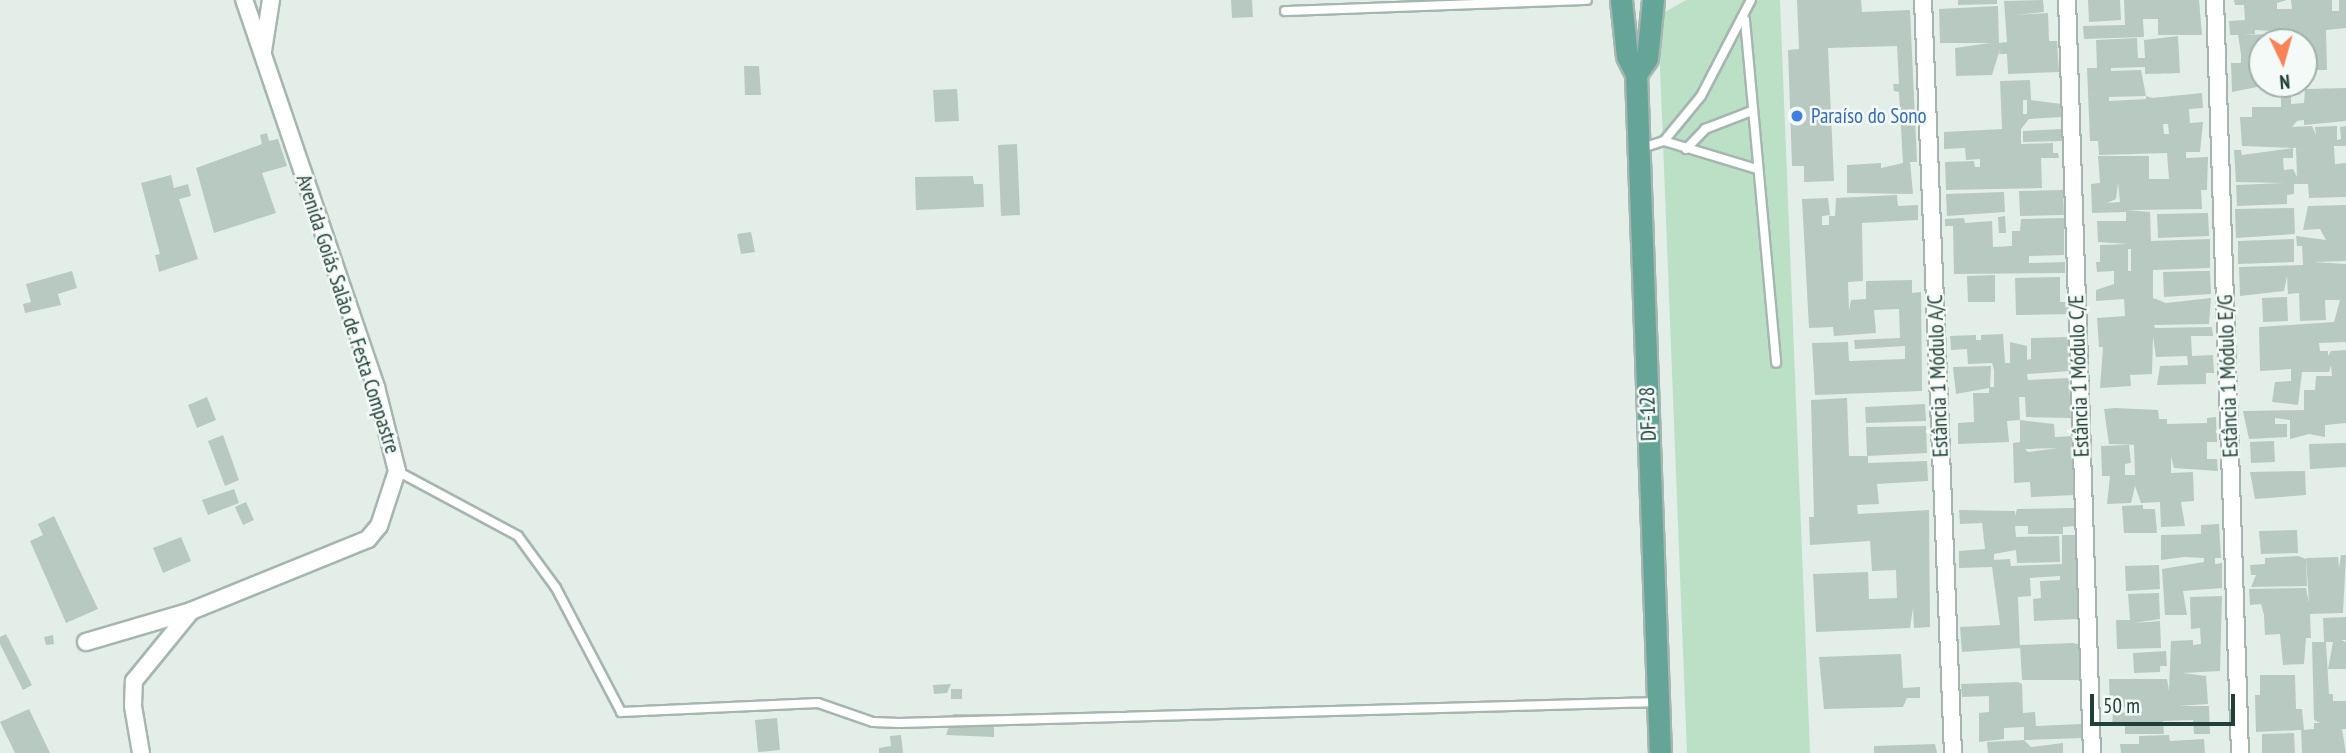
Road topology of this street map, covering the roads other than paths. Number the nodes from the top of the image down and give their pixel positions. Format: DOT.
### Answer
graph roads {
  1 [pos="244,0"];
  2 [pos="271,0"];
  3 [pos="1587,0"];
  4 [pos="1621,0"];
  5 [pos="1653,0"];
  6 [pos="1751,0"];
  7 [pos="1923,0"];
  8 [pos="2067,0"];
  9 [pos="2215,0"];
  10 [pos="1285,11"];
  11 [pos="1745,20"];
  12 [pos="262,54"];
  13 [pos="1636,74"];
  14 [pos="1752,111"];
  15 [pos="1664,141"];
  16 [pos="1638,149"];
  17 [pos="1686,149"];
  18 [pos="1757,169"];
  19 [pos="1776,363"];
  20 [pos="397,471"];
  21 [pos="191,611"];
  22 [pos="86,642"];
  23 [pos="1658,702"];
  24 [pos="141,753"];
  25 [pos="1660,753"];
  26 [pos="1953,753"];
  27 [pos="2092,753"];
  28 [pos="2240,753"];
  1 -- 12 [label="street, Avenida Goiás Salão de Festa Compastre"];
  2 -- 12 [label="street"];
  3 -- 10 [label="lane"];
  4 -- 13 [label="main road, DF-128 / DF-128"];
  5 -- 13 [label="main road, DF-128 / DF-128"];
  6 -- 11 [label="lane"];
  7 -- 26 [label="street, Estância 1 Módulo A/C"];
  8 -- 27 [label="street, Estância 1 Módulo C/E"];
  9 -- 28 [label="street, Estância 1 Módulo E/G"];
  11 -- 14 [label="lane"];
  11 -- 15 [label="lane"];
  12 -- 20 [label="street, Avenida Goiás Salão de Festa Compastre"];
  13 -- 16 [label="main road, DF-128 / DF-128"];
  14 -- 17 [label="lane"];
  14 -- 18 [label="lane"];
  15 -- 16 [label="lane"];
  15 -- 17 [label="lane"];
  16 -- 23 [label="main road, DF-128 / DF-128"];
  17 -- 18 [label="lane"];
  18 -- 19 [label="lane"];
  20 -- 21 [label="street, Avenida Goiás Salão de Festa Compastre"];
  20 -- 23 [label="lane"];
  21 -- 22 [label="street, Avenida Goiás Salão de Festa Compastre"];
  21 -- 24 [label="street"];
  23 -- 25 [label="main road, DF-128 / DF-128"];
}
